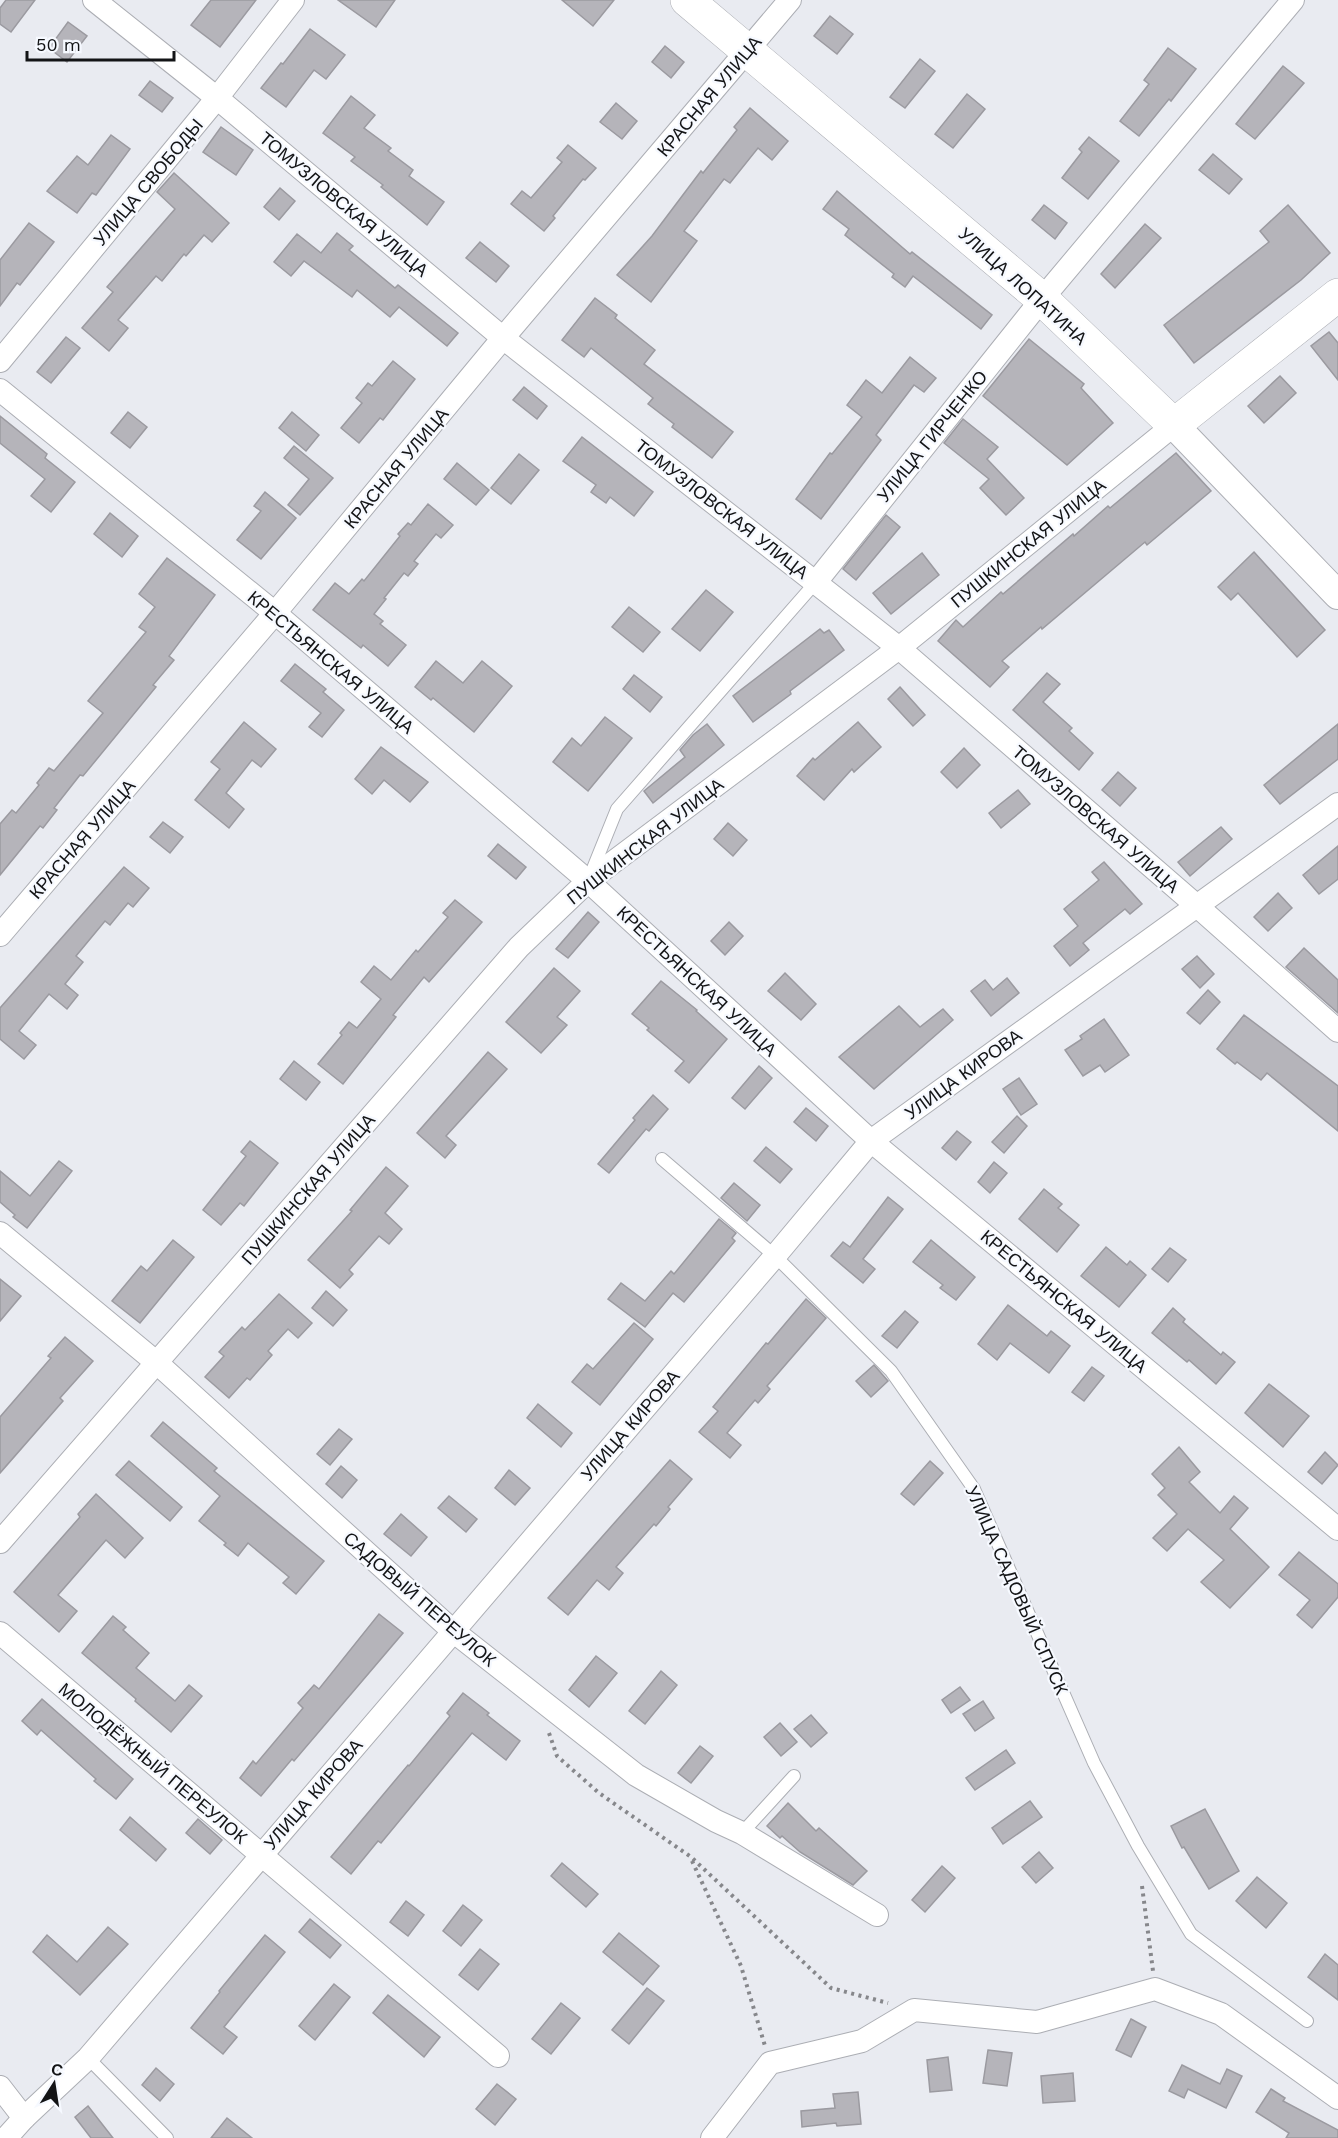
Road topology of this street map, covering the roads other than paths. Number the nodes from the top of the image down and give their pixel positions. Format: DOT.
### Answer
graph roads {
  1 [pos="94,0"];
  2 [pos="293,0"];
  3 [pos="687,0"];
  4 [pos="790,0"];
  5 [pos="1293,0"];
  6 [pos="748,51"];
  7 [pos="217,98"];
  8 [pos="1338,295"];
  9 [pos="1042,299"];
  10 [pos="503,338"];
  11 [pos="0,361"];
  12 [pos="0,390"];
  13 [pos="1174,425"];
  14 [pos="816,582"];
  15 [pos="1338,595"];
  16 [pos="275,613"];
  17 [pos="899,648"];
  18 [pos="1338,804"];
  19 [pos="588,881"];
  20 [pos="1197,906"];
  21 [pos="0,935"];
  22 [pos="1338,1031"];
  23 [pos="871,1140"];
  24 [pos="662,1159"];
  25 [pos="0,1233"];
  26 [pos="775,1256"];
  27 [pos="157,1364"];
  28 [pos="1338,1528"];
  29 [pos="0,1542"];
  30 [pos="453,1631"];
  31 [pos="0,1633"];
  32 [pos="794,1776"];
  33 [pos="742,1833"];
  34 [pos="260,1855"];
  35 [pos="877,1915"];
  36 [pos="1307,2021"];
  37 [pos="498,2056"];
  38 [pos="88,2058"];
  39 [pos="0,2087"];
  40 [pos="1338,2098"];
  41 [pos="24,2118"];
  42 [pos="6,2138"];
  43 [pos="166,2138"];
  44 [pos="712,2138"];
  1 -- 7 [label="street, ТОМУЗЛОВСКАЯ УЛИЦА"];
  2 -- 7 [label="street, УЛИЦА СВОБОДЫ"];
  3 -- 6 [label="main road, УЛИЦА ЛОПАТИНА"];
  4 -- 6 [label="street, КРАСНАЯ УЛИЦА"];
  5 -- 9 [label="street, УЛИЦА ГИРЧЕНКО"];
  6 -- 9 [label="main road, УЛИЦА ЛОПАТИНА"];
  6 -- 10 [label="street, КРАСНАЯ УЛИЦА"];
  7 -- 10 [label="street, ТОМУЗЛОВСКАЯ УЛИЦА"];
  7 -- 11 [label="street, УЛИЦА СВОБОДЫ"];
  8 -- 13 [label="main road, ПУШКИНСКАЯ УЛИЦА"];
  9 -- 13 [label="main road, УЛИЦА ЛОПАТИНА"];
  9 -- 14 [label="street, УЛИЦА ГИРЧЕНКО"];
  10 -- 14 [label="street, ТОМУЗЛОВСКАЯ УЛИЦА"];
  10 -- 16 [label="street, КРАСНАЯ УЛИЦА"];
  12 -- 16 [label="street, КРЕСТЬЯНСКАЯ УЛИЦА"];
  13 -- 15 [label="street, УЛИЦА ЛОПАТИНА"];
  13 -- 17 [label="street, ПУШКИНСКАЯ УЛИЦА"];
  14 -- 17 [label="street, ТОМУЗЛОВСКАЯ УЛИЦА"];
  14 -- 19 [label="lane, УЛИЦА ГИРЧЕНКО"];
  16 -- 19 [label="street, КРЕСТЬЯНСКАЯ УЛИЦА"];
  16 -- 21 [label="street, КРАСНАЯ УЛИЦА"];
  17 -- 19 [label="street, ПУШКИНСКАЯ УЛИЦА"];
  17 -- 20 [label="street, ТОМУЗЛОВСКАЯ УЛИЦА"];
  18 -- 20 [label="street, УЛИЦА КИРОВА"];
  19 -- 23 [label="street, КРЕСТЬЯНСКАЯ УЛИЦА"];
  19 -- 27 [label="street, ПУШКИНСКАЯ УЛИЦА"];
  20 -- 22 [label="street, ТОМУЗЛОВСКАЯ УЛИЦА"];
  20 -- 23 [label="street, УЛИЦА КИРОВА"];
  23 -- 26 [label="street, УЛИЦА КИРОВА"];
  23 -- 28 [label="street, КРЕСТЬЯНСКАЯ УЛИЦА"];
  24 -- 26 [label="lane, УЛИЦА САДОВЫЙ СПУСК"];
  25 -- 27 [label="street, САДОВЫЙ ПЕРЕУЛОК"];
  26 -- 30 [label="street, УЛИЦА КИРОВА"];
  26 -- 36 [label="lane, УЛИЦА САДОВЫЙ СПУСК"];
  27 -- 29 [label="street, ПУШКИНСКАЯ УЛИЦА"];
  27 -- 30 [label="street, САДОВЫЙ ПЕРЕУЛОК"];
  30 -- 33 [label="street, САДОВЫЙ ПЕРЕУЛОК"];
  30 -- 34 [label="street, УЛИЦА КИРОВА"];
  31 -- 34 [label="street, МОЛОДЁЖНЫЙ ПЕРЕУЛОК"];
  32 -- 33 [label="lane"];
  33 -- 35 [label="street, САДОВЫЙ ПЕРЕУЛОК"];
  34 -- 37 [label="street, МОЛОДЁЖНЫЙ ПЕРЕУЛОК"];
  34 -- 38 [label="street, УЛИЦА КИРОВА"];
  38 -- 41 [label="street, УЛИЦА КИРОВА"];
  38 -- 43 [label="lane"];
  39 -- 41 [label="street"];
  40 -- 44 [label="street"];
  41 -- 42 [label="street, УЛИЦА КИРОВА"];
}
